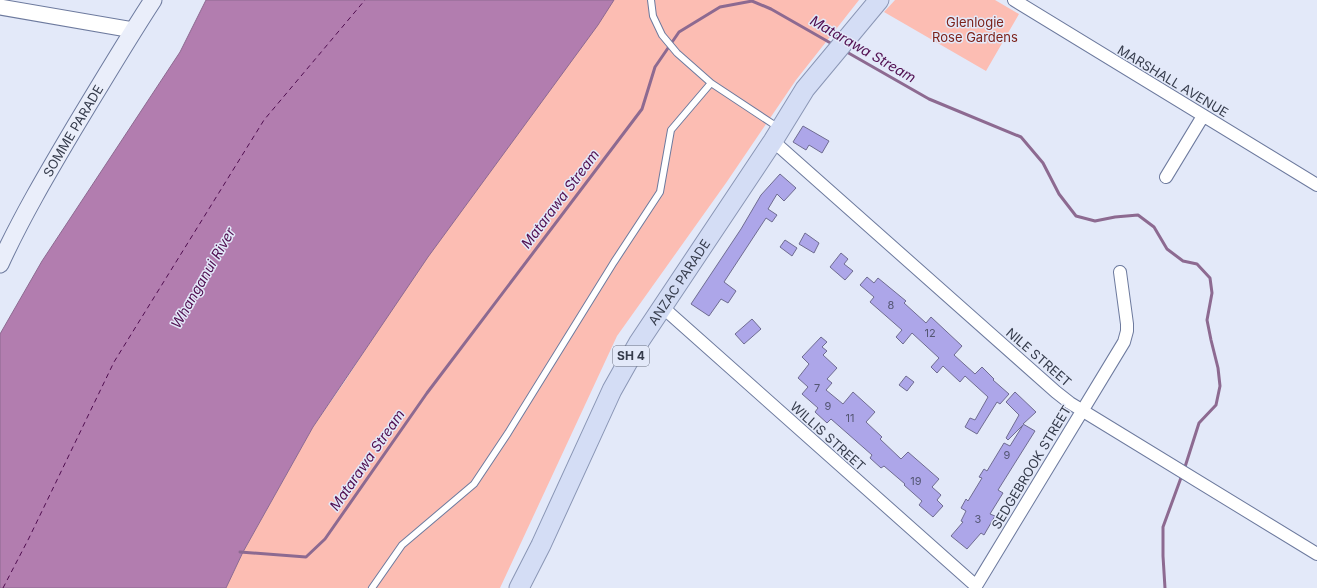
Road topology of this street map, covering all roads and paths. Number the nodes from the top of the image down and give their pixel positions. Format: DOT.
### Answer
graph roads {
  1 [pos="153,0"];
  2 [pos="651,0"];
  3 [pos="880,0"];
  4 [pos="1014,0"];
  5 [pos="0,7"];
  6 [pos="133,30"];
  7 [pos="711,84"];
  8 [pos="1203,116"];
  9 [pos="776,135"];
  10 [pos="1166,177"];
  11 [pos="1317,185"];
  12 [pos="0,264"];
  13 [pos="1120,272"];
  14 [pos="662,308"];
  15 [pos="1082,411"];
  16 [pos="1317,554"];
  17 [pos="976,587"];
  18 [pos="372,588"];
  19 [pos="519,588"];
  1 -- 6 [label="main road, SOMME PARADE"];
  2 -- 7 [label="lane"];
  3 -- 9 [label="main road, ANZAC PARADE / SH 4"];
  4 -- 8 [label="street, MARSHALL AVENUE"];
  5 -- 6 [label="street"];
  6 -- 12 [label="main road, SOMME PARADE"];
  7 -- 9 [label="lane"];
  7 -- 18 [label="lane"];
  8 -- 10 [label="street"];
  8 -- 11 [label="street, MARSHALL AVENUE"];
  9 -- 14 [label="main road, ANZAC PARADE / SH 4"];
  9 -- 15 [label="street, NILE STREET"];
  13 -- 15 [label="street, SEDGEBROOK STREET"];
  14 -- 17 [label="street, WILLIS STREET"];
  14 -- 19 [label="main road, ANZAC PARADE / SH 4"];
  15 -- 16 [label="street, NILE STREET"];
  15 -- 17 [label="street, SEDGEBROOK STREET"];
}
